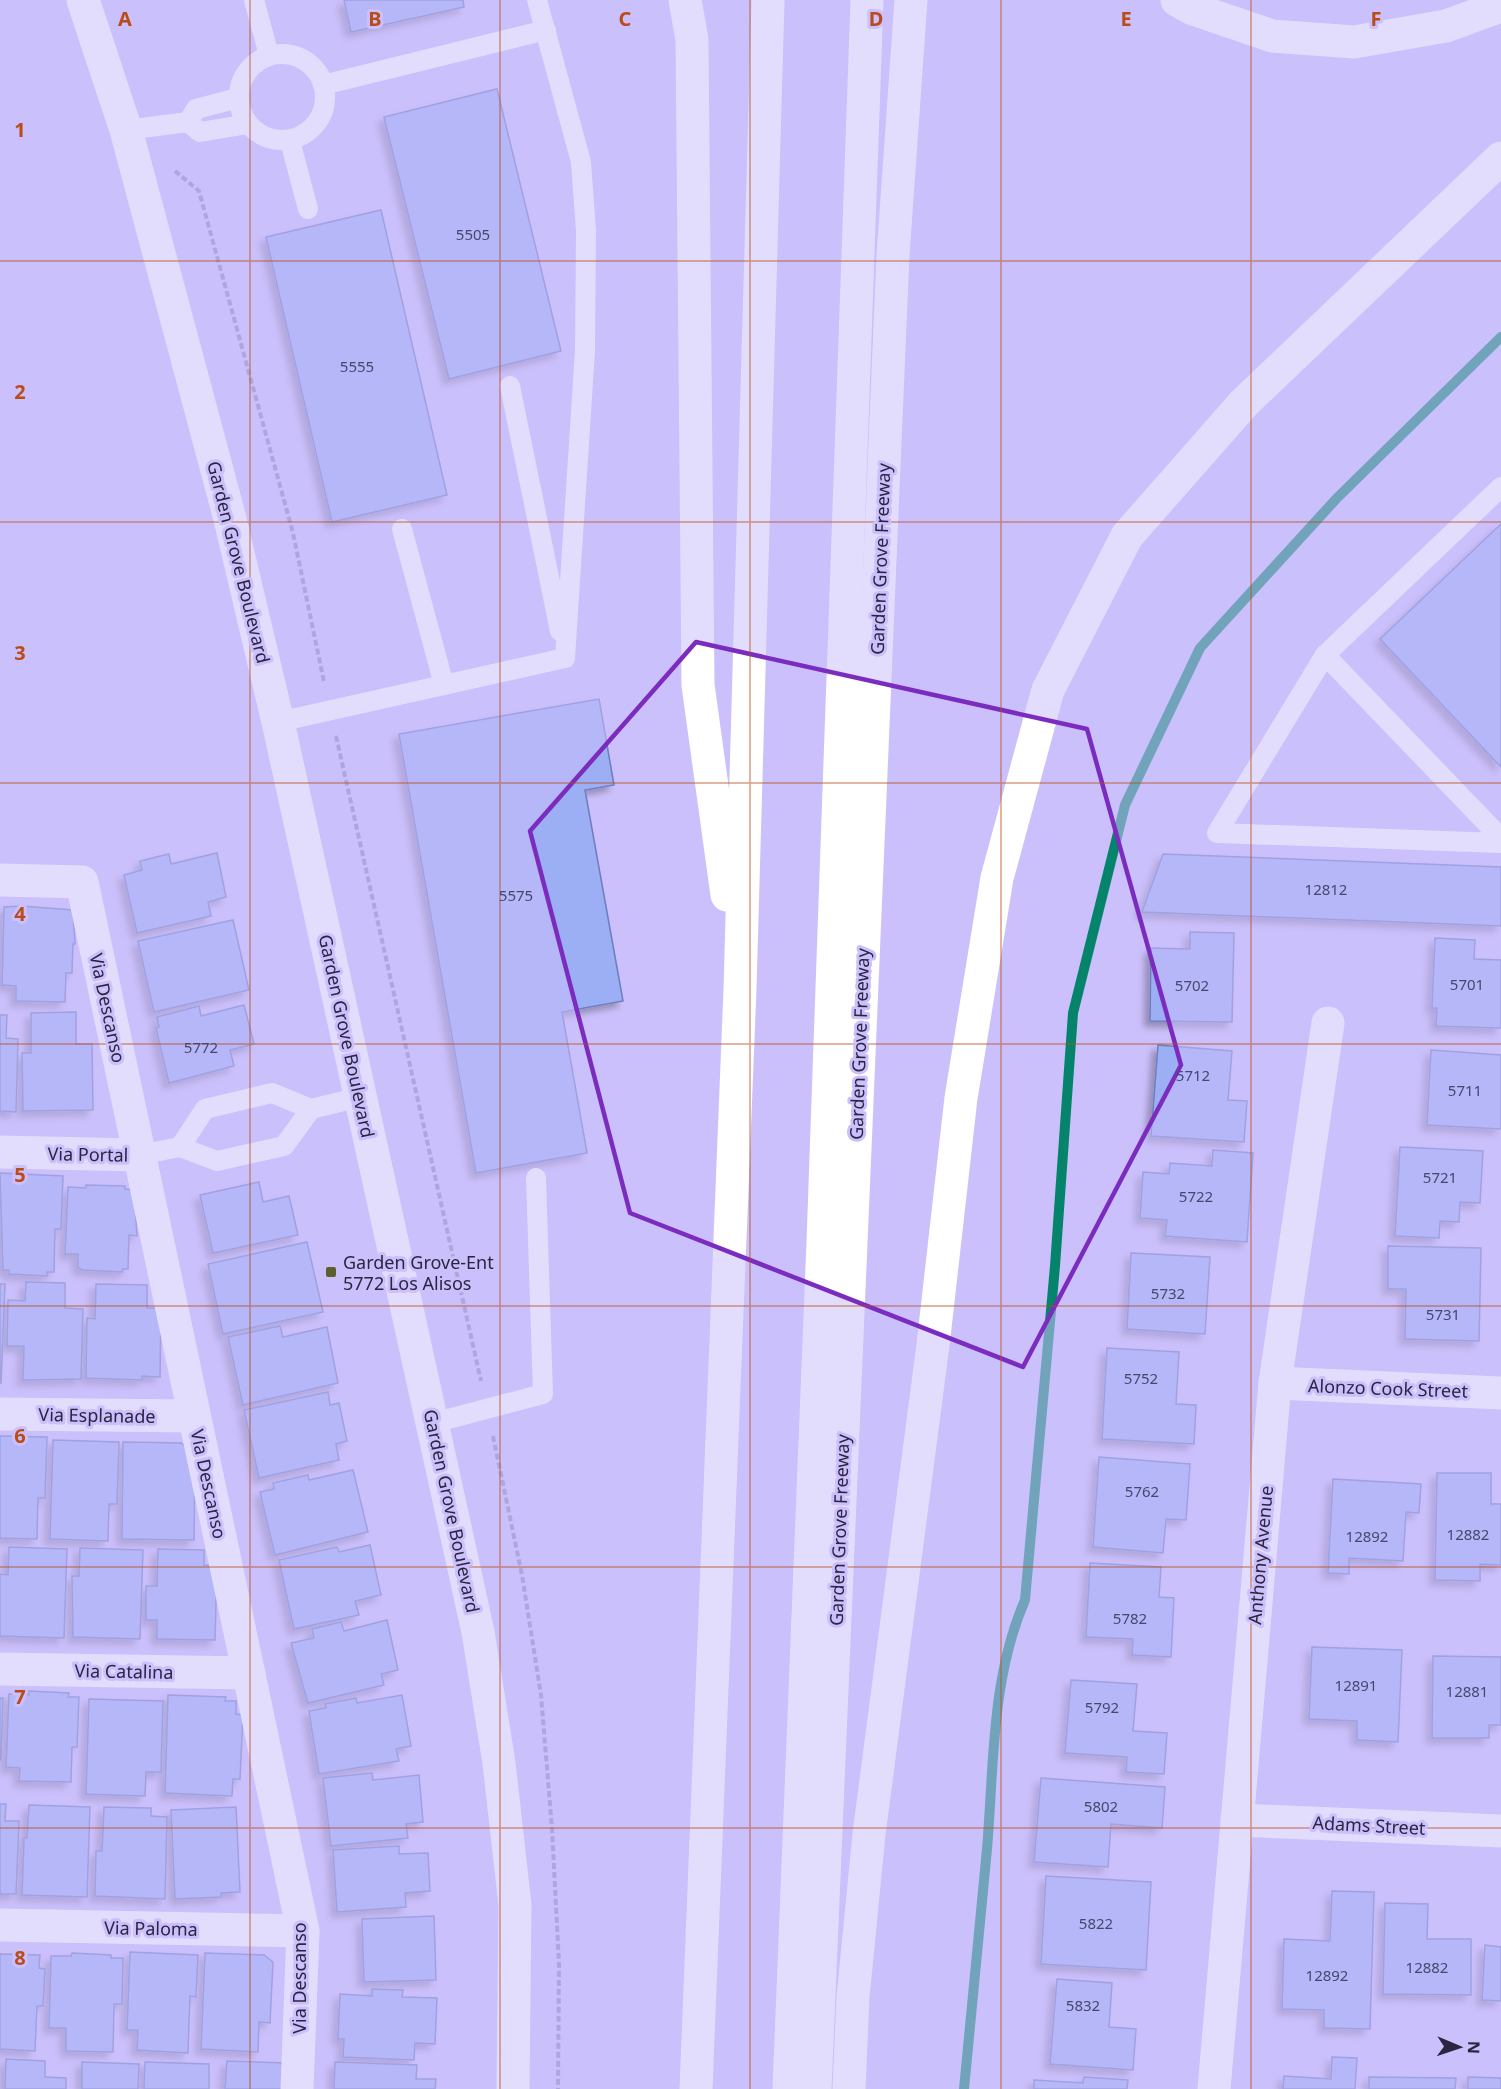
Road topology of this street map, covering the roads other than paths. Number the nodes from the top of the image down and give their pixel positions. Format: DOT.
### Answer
graph roads {
  1 [pos="83,0"];
  2 [pos="254,0"];
  3 [pos="537,0"];
  4 [pos="685,0"];
  5 [pos="768,0"];
  6 [pos="867,0"];
  7 [pos="911,0"];
  8 [pos="1177,0"];
  9 [pos="1501,6"];
  10 [pos="546,30"];
  11 [pos="269,56"];
  12 [pos="323,86"];
  13 [pos="238,98"];
  14 [pos="188,122"];
  15 [pos="248,124"];
  16 [pos="126,130"];
  17 [pos="290,141"];
  18 [pos="1501,158"];
  19 [pos="308,209"];
  20 [pos="510,386"];
  21 [pos="1501,487"];
  22 [pos="402,529"];
  23 [pos="1325,655"];
  24 [pos="565,658"];
  25 [pos="444,685"];
  26 [pos="278,722"];
  27 [pos="1501,838"];
  28 [pos="1501,843"];
  29 [pos="0,880"];
  30 [pos="740,989"];
  31 [pos="1328,1023"];
  32 [pos="360,1096"];
  33 [pos="310,1109"];
  34 [pos="180,1147"];
  35 [pos="0,1152"];
  36 [pos="139,1155"];
  37 [pos="536,1178"];
  38 [pos="1275,1383"];
  39 [pos="1501,1393"];
  40 [pos="0,1414"];
  41 [pos="194,1416"];
  42 [pos="433,1423"];
  43 [pos="0,1669"];
  44 [pos="249,1674"];
  45 [pos="1237,1820"];
  46 [pos="1501,1831"];
  47 [pos="0,1925"];
  48 [pos="303,1931"];
  49 [pos="297,2089"];
  50 [pos="513,2089"];
  51 [pos="696,2089"];
  52 [pos="789,2089"];
  53 [pos="815,2089"];
  54 [pos="849,2089"];
  55 [pos="1214,2089"];
  1 -- 16 [label="main road, Garden Grove Boulevard"];
  2 -- 11 [label="lane"];
  3 -- 10 [label="lane"];
  4 -- 30 [label="main road"];
  5 -- 30 [label="main road"];
  6 -- 52 [label="main road"];
  7 -- 53 [label="main road, Garden Grove Freeway"];
  8 -- 9 [label="main road"];
  10 -- 12 [label="lane"];
  10 -- 24 [label="lane"];
  11 -- 12 [label="lane"];
  11 -- 13 [label="lane"];
  12 -- 17 [label="lane"];
  13 -- 14 [label="lane"];
  13 -- 15 [label="lane"];
  14 -- 15 [label="lane"];
  14 -- 16 [label="lane"];
  15 -- 17 [label="lane"];
  16 -- 26 [label="main road, Garden Grove Boulevard"];
  17 -- 19 [label="lane"];
  18 -- 54 [label="main road"];
  20 -- 24 [label="lane"];
  21 -- 23 [label="lane"];
  22 -- 25 [label="lane"];
  23 -- 27 [label="lane"];
  23 -- 28 [label="lane"];
  24 -- 25 [label="lane"];
  25 -- 26 [label="lane"];
  26 -- 32 [label="main road, Garden Grove Boulevard"];
  29 -- 36 [label="main road, Via Descanso"];
  30 -- 51 [label="main road"];
  31 -- 38 [label="main road, Anthony Avenue"];
  32 -- 33 [label="lane"];
  32 -- 42 [label="main road, Garden Grove Boulevard"];
  33 -- 34 [label="lane"];
  33 -- 34 [label="lane"];
  34 -- 36 [label="lane"];
  35 -- 36 [label="main road, Via Portal"];
  36 -- 41 [label="main road, Via Descanso"];
  37 -- 42 [label="lane"];
  38 -- 39 [label="main road, Alonzo Cook Street"];
  38 -- 45 [label="main road, Anthony Avenue"];
  40 -- 41 [label="main road, Via Esplanade"];
  41 -- 44 [label="main road, Via Descanso"];
  42 -- 50 [label="main road, Garden Grove Boulevard"];
  43 -- 44 [label="main road, Via Catalina"];
  44 -- 48 [label="main road, Via Descanso"];
  45 -- 46 [label="main road, Adams Street"];
  45 -- 55 [label="main road, Anthony Avenue"];
  47 -- 48 [label="main road, Via Paloma"];
  48 -- 49 [label="main road, Via Descanso"];
}
